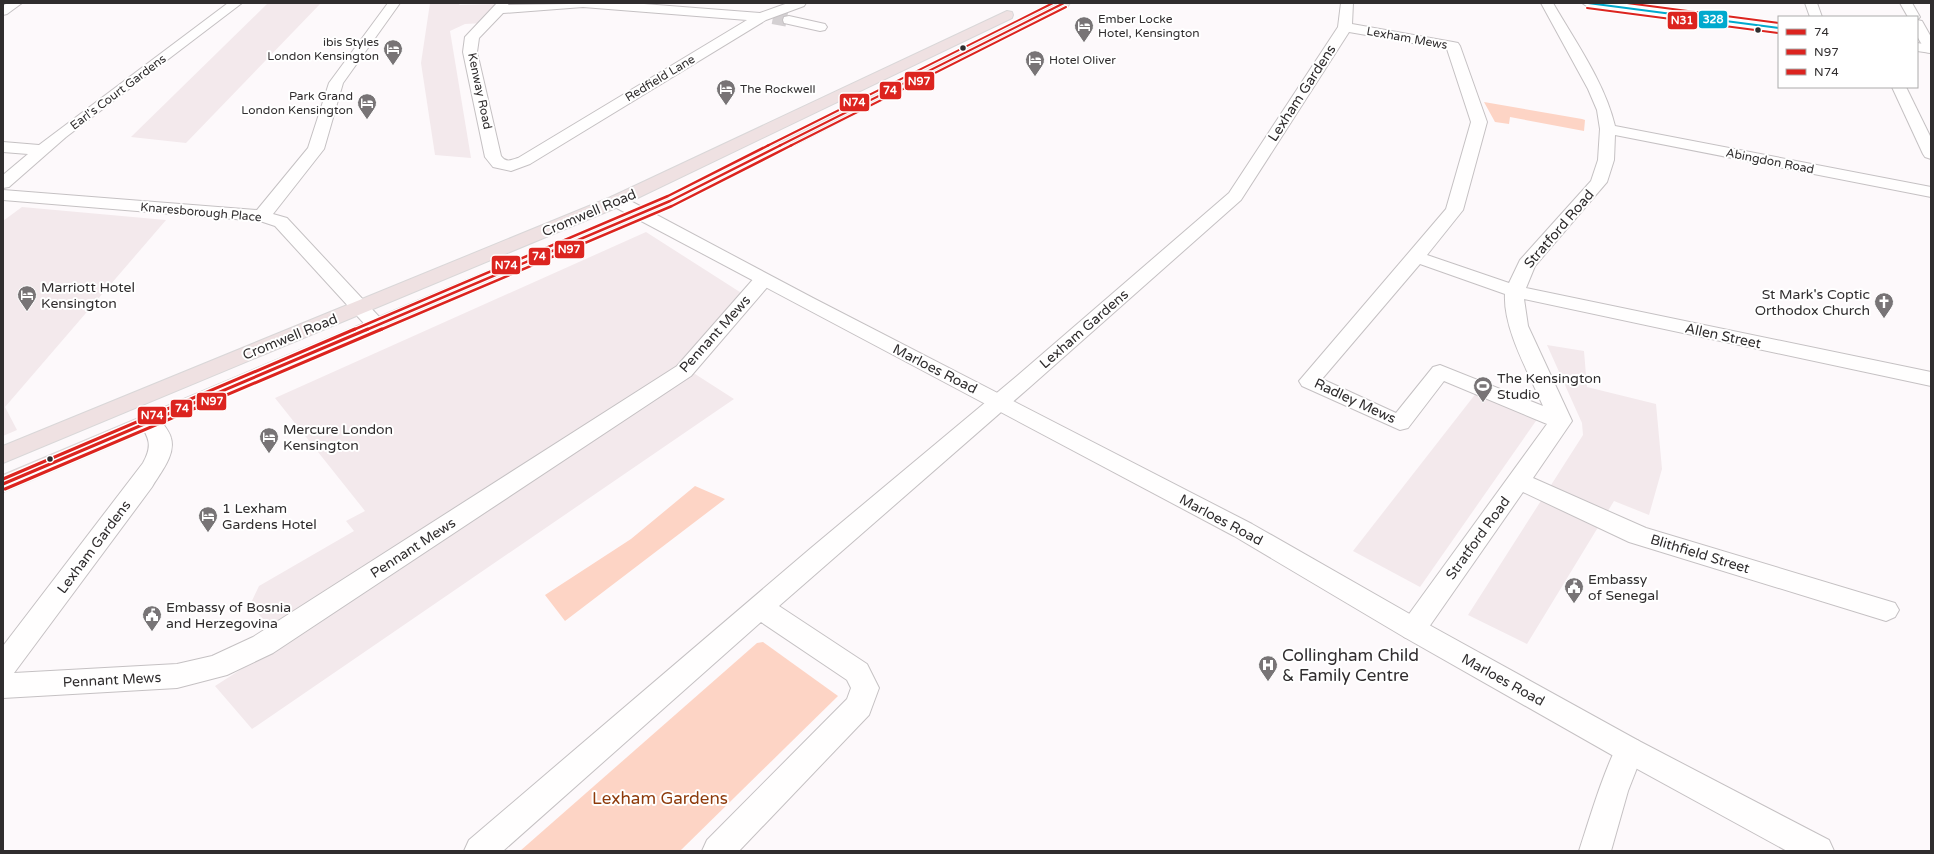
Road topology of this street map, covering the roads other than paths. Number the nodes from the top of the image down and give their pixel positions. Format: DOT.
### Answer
graph roads {
  1 [pos="16,3"];
  2 [pos="236,3"];
  3 [pos="394,3"];
  4 [pos="800,3"];
  5 [pos="1032,3"];
  6 [pos="1064,3"];
  7 [pos="1347,3"];
  8 [pos="1547,3"];
  9 [pos="1588,3"];
  10 [pos="1811,3"];
  11 [pos="1906,3"];
  12 [pos="501,6"];
  13 [pos="3,11"];
  14 [pos="767,16"];
  15 [pos="1816,16"];
  16 [pos="1913,16"];
  17 [pos="789,20"];
  18 [pos="1918,26"];
  19 [pos="820,27"];
  20 [pos="1345,27"];
  21 [pos="1778,28"];
  22 [pos="1918,48"];
  23 [pos="1931,49"];
  24 [pos="1899,88"];
  25 [pos="1608,129"];
  26 [pos="3,147"];
  27 [pos="42,150"];
  28 [pos="1931,154"];
  29 [pos="524,161"];
  30 [pos="3,184"];
  31 [pos="1931,192"];
  32 [pos="3,195"];
  33 [pos="617,201"];
  34 [pos="642,214"];
  35 [pos="262,216"];
  36 [pos="1416,257"];
  37 [pos="763,280"];
  38 [pos="1515,292"];
  39 [pos="360,308"];
  40 [pos="378,326"];
  41 [pos="1931,379"];
  42 [pos="1000,402"];
  43 [pos="1561,421"];
  44 [pos="150,422"];
  45 [pos="3,455"];
  46 [pos="1519,481"];
  47 [pos="3,484"];
  48 [pos="760,607"];
  49 [pos="1886,610"];
  50 [pos="1413,629"];
  51 [pos="3,667"];
  52 [pos="3,686"];
  53 [pos="1629,750"];
  54 [pos="480,851"];
  55 [pos="718,851"];
  56 [pos="1595,851"];
  57 [pos="1818,851"];
  1 -- 13 [label="street"];
  2 -- 27 [label="street, Earl's Court Gardens"];
  3 -- 35 [label="street"];
  4 -- 14 [label="street, Redfield Lane"];
  5 -- 33 [label="highway, Cromwell Road"];
  6 -- 34 [label="highway, Cromwell Road"];
  7 -- 20 [label="street, Lexham Gardens"];
  8 -- 25 [label="street, Stratford Road"];
  9 -- 21 [label="street"];
  10 -- 15 [label="street"];
  11 -- 16 [label="street"];
  12 -- 14 [label="street"];
  12 -- 29 [label="street, Kenway Road"];
  14 -- 29 [label="street, Redfield Lane"];
  17 -- 19 [label="street"];
  18 -- 23 [label="street"];
  20 -- 36 [label="street, Lexham Mews"];
  20 -- 42 [label="street, Lexham Gardens"];
  22 -- 23 [label="street"];
  24 -- 28 [label="street"];
  25 -- 31 [label="street, Abingdon Road"];
  25 -- 38 [label="street, Stratford Road"];
  26 -- 27 [label="street"];
  27 -- 30 [label="street, Earl's Court Gardens"];
  32 -- 35 [label="street, Knaresborough Place"];
  33 -- 34 [label="street, Marloes Road"];
  33 -- 39 [label="highway, Cromwell Road"];
  34 -- 37 [label="street, Marloes Road"];
  34 -- 40 [label="highway, Cromwell Road"];
  35 -- 39 [label="street, Knaresborough Place"];
  36 -- 38 [label="street"];
  36 -- 43 [label="street, Radley Mews"];
  37 -- 42 [label="street, Marloes Road"];
  37 -- 52 [label="street, Pennant Mews"];
  38 -- 41 [label="street, Allen Street"];
  38 -- 43 [label="street, Stratford Road"];
  39 -- 40 [label="street, Knaresborough Place"];
  39 -- 45 [label="highway, Cromwell Road"];
  40 -- 44 [label="highway, Cromwell Road"];
  42 -- 48 [label="street, Lexham Gardens"];
  42 -- 50 [label="street, Marloes Road"];
  43 -- 46 [label="street, Stratford Road"];
  44 -- 47 [label="highway, Cromwell Road"];
  44 -- 51 [label="street, Lexham Gardens"];
  46 -- 49 [label="street, Blithfield Street"];
  46 -- 50 [label="street, Stratford Road"];
  48 -- 54 [label="street, Lexham Gardens"];
  48 -- 55 [label="street"];
  50 -- 53 [label="street, Marloes Road"];
  53 -- 56 [label="street"];
  53 -- 57 [label="street, Marloes Road"];
}
